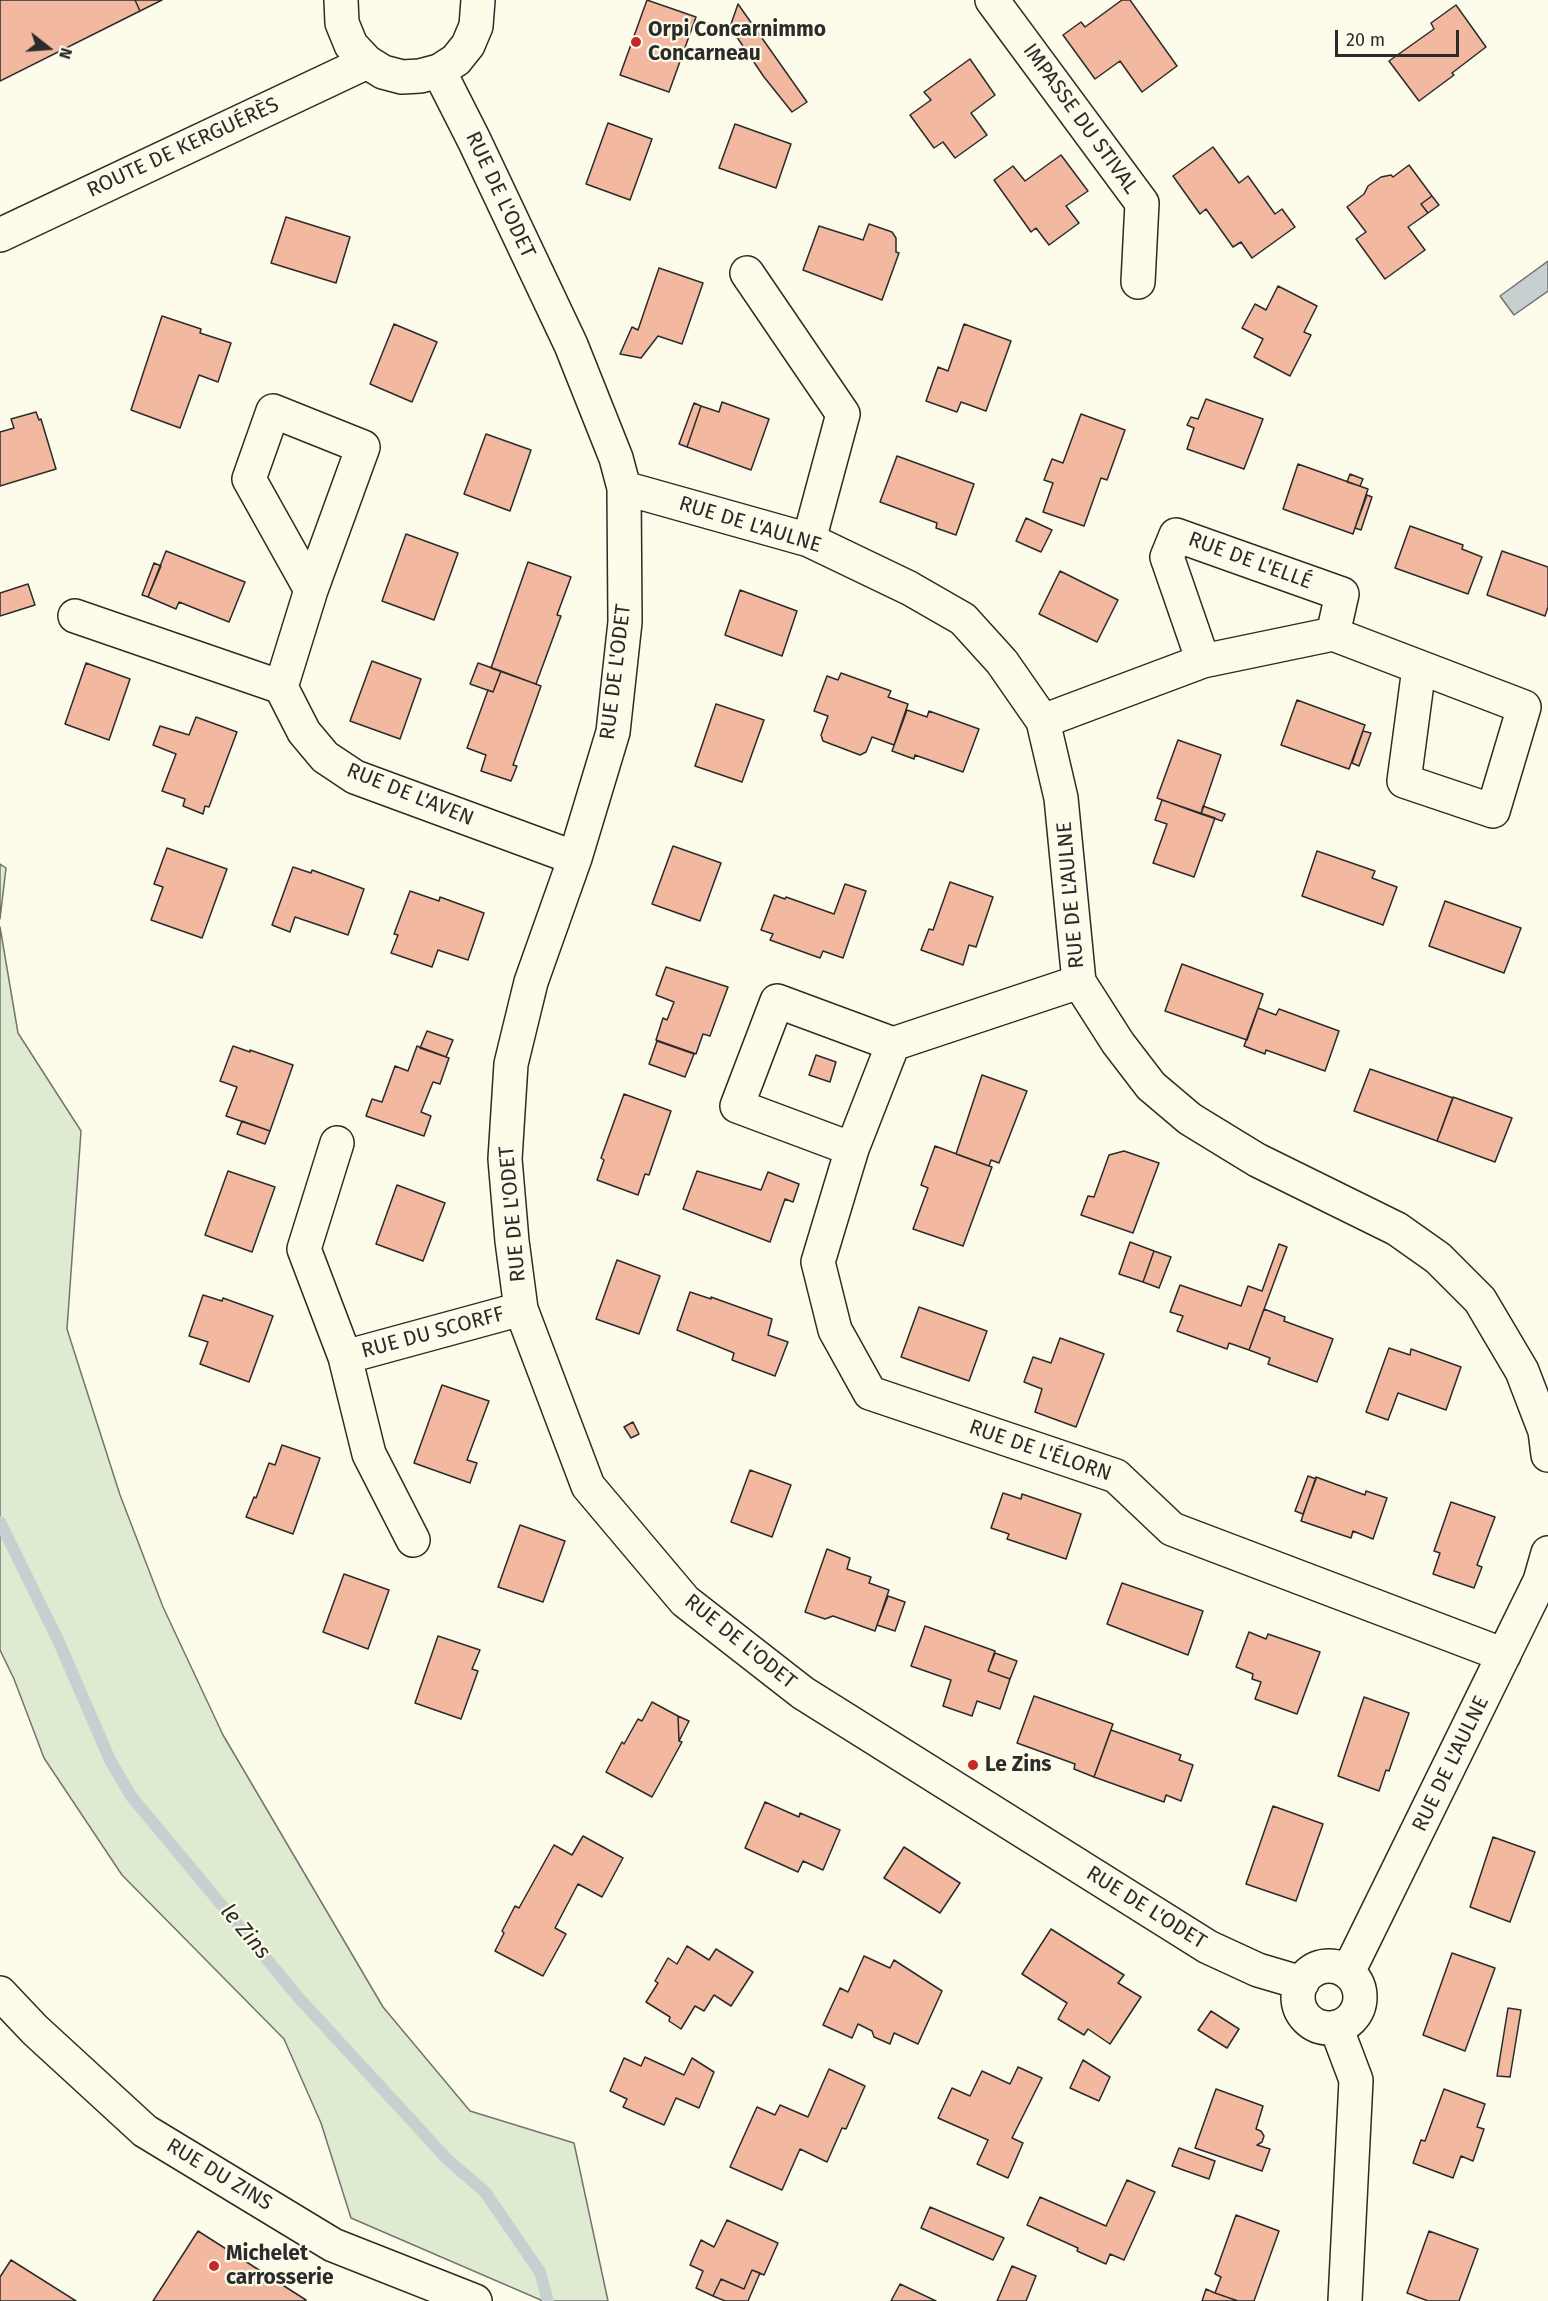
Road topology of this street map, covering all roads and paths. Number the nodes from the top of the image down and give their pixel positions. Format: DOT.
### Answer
graph roads {
  1 [pos="341,0"];
  2 [pos="478,0"];
  3 [pos="992,0"];
  4 [pos="367,62"];
  5 [pos="439,71"];
  6 [pos="0,235"];
  7 [pos="747,273"];
  8 [pos="1138,282"];
  9 [pos="624,488"];
  10 [pos="809,540"];
  11 [pos="311,590"];
  12 [pos="75,616"];
  13 [pos="1333,634"];
  14 [pos="1203,661"];
  15 [pos="1419,668"];
  16 [pos="280,687"];
  17 [pos="1043,722"];
  18 [pos="575,858"];
  19 [pos="1079,982"];
  20 [pos="893,1044"];
  21 [pos="338,1143"];
  22 [pos="852,1149"];
  23 [pos="521,1309"];
  24 [pos="345,1357"];
  25 [pos="1548,1455"];
  26 [pos="413,1540"];
  27 [pos="1548,1552"];
  28 [pos="1504,1655"];
  29 [pos="1348,1972"];
  30 [pos="1302,1983"];
  31 [pos="0,1993"];
  32 [pos="1336,2027"];
  33 [pos="475,2301"];
  34 [pos="1345,2301"];
  1 -- 4 [label="street"];
  2 -- 5 [label="street"];
  3 -- 8 [label="street, IMPASSE DU STIVAL"];
  4 -- 5 [label="street"];
  4 -- 6 [label="street, ROUTE DE KERGUÉRÈS"];
  5 -- 9 [label="street, RUE DE L'ODET"];
  7 -- 10 [label="street"];
  9 -- 10 [label="street, RUE DE L'AULNE"];
  9 -- 18 [label="street, RUE DE L'ODET"];
  10 -- 17 [label="street, RUE DE L'AULNE"];
  11 -- 11 [label="street"];
  11 -- 16 [label="street"];
  12 -- 16 [label="street"];
  13 -- 14 [label="street"];
  13 -- 14 [label="street, RUE DE L'ELLÉ"];
  13 -- 15 [label="street"];
  14 -- 17 [label="street"];
  15 -- 15 [label="street"];
  16 -- 18 [label="street, RUE DE L'AVEN"];
  17 -- 19 [label="street, RUE DE L'AULNE"];
  18 -- 23 [label="street, RUE DE L'ODET"];
  19 -- 20 [label="street"];
  19 -- 25 [label="street, RUE DE L'AULNE"];
  20 -- 22 [label="street, RUE DE L'ÉLORN"];
  20 -- 22 [label="street"];
  21 -- 24 [label="street, RUE DU SCORFF"];
  22 -- 28 [label="street, RUE DE L'ÉLORN"];
  23 -- 24 [label="street, RUE DU SCORFF"];
  23 -- 30 [label="street, RUE DE L'ODET"];
  24 -- 26 [label="street, RUE DU SCORFF"];
  27 -- 28 [label="street, RUE DE L'AULNE"];
  28 -- 29 [label="street, RUE DE L'AULNE"];
  29 -- 30 [label="street"];
  29 -- 32 [label="street"];
  30 -- 32 [label="street"];
  31 -- 33 [label="street, RUE DU ZINS"];
  32 -- 34 [label="street"];
}
